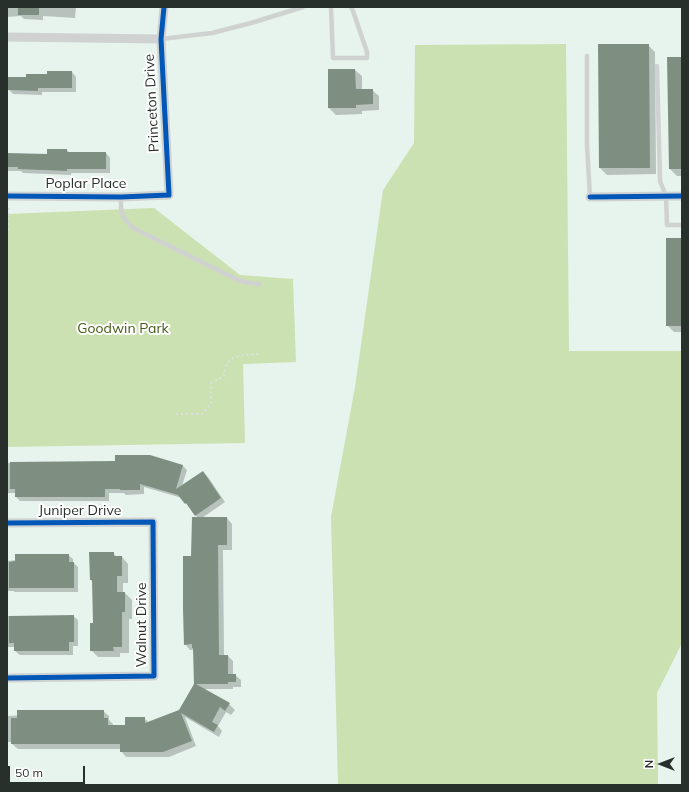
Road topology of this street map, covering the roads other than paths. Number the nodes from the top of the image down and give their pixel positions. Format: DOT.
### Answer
graph roads {
  1 [pos="164,7"];
  2 [pos="303,7"];
  3 [pos="331,7"];
  4 [pos="351,7"];
  5 [pos="7,38"];
  6 [pos="161,39"];
  7 [pos="587,56"];
  8 [pos="657,66"];
  9 [pos="165,195"];
  10 [pos="8,196"];
  11 [pos="666,196"];
  12 [pos="682,196"];
  13 [pos="121,197"];
  14 [pos="590,197"];
  15 [pos="682,225"];
  16 [pos="260,284"];
  17 [pos="153,522"];
  18 [pos="7,523"];
  19 [pos="7,678"];
  1 -- 6 [label="street, Princeton Drive"];
  2 -- 6 [label="lane"];
  3 -- 4 [label="lane"];
  5 -- 6 [label="street"];
  6 -- 9 [label="street, Princeton Drive"];
  7 -- 14 [label="lane"];
  8 -- 11 [label="lane"];
  9 -- 13 [label="street, Poplar Place"];
  10 -- 13 [label="street, Poplar Place"];
  11 -- 12 [label="street"];
  11 -- 14 [label="street"];
  11 -- 15 [label="lane"];
  13 -- 16 [label="lane"];
  17 -- 18 [label="street, Juniper Drive"];
  17 -- 19 [label="street, Walnut Drive"];
}
